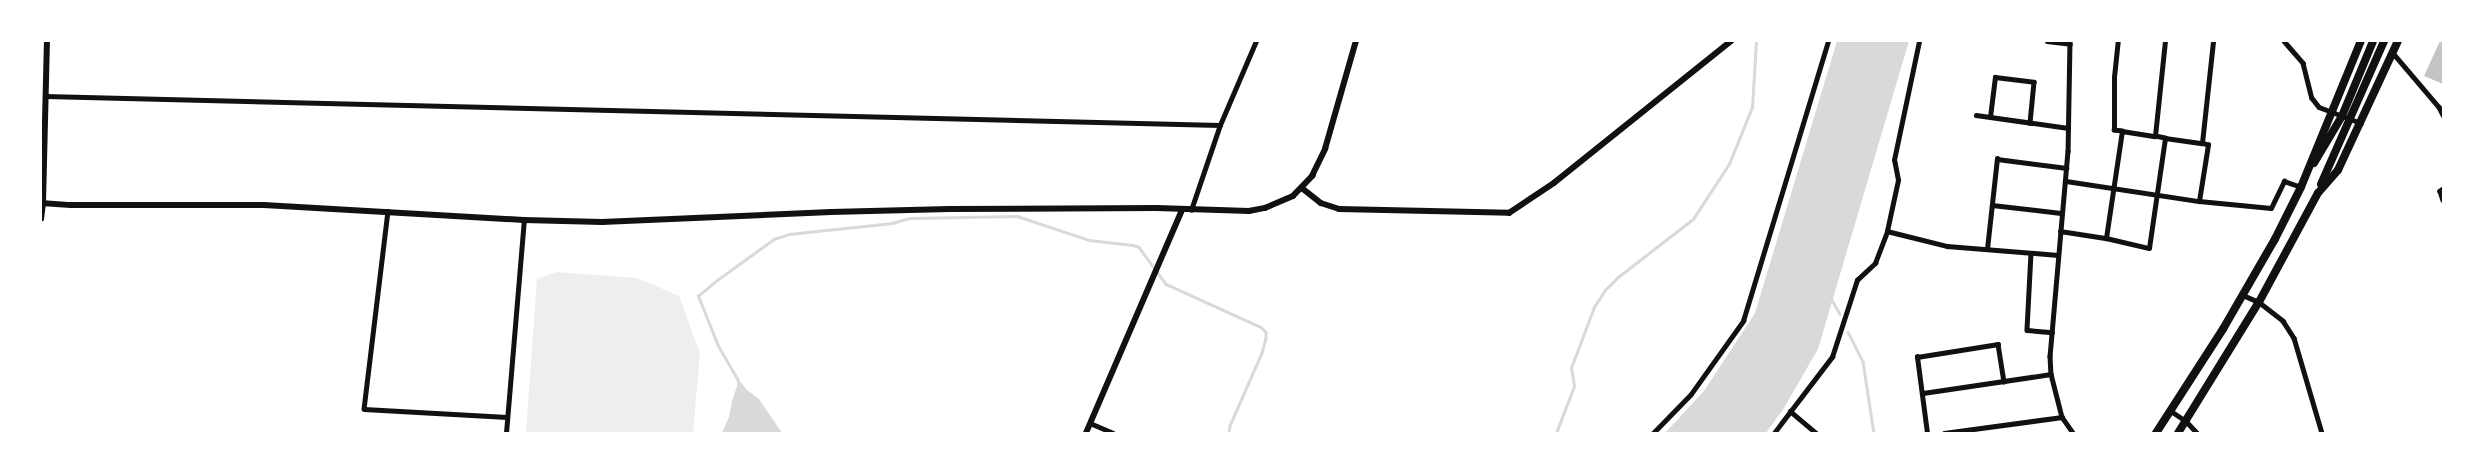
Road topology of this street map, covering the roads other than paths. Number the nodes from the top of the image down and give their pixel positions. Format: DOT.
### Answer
graph roads {
  1 [pos="47,41"];
  2 [pos="1256,41"];
  3 [pos="1356,41"];
  4 [pos="1732,41"];
  5 [pos="1828,41"];
  6 [pos="1919,41"];
  7 [pos="2047,41"];
  8 [pos="2118,41"];
  9 [pos="2165,41"];
  10 [pos="2213,41"];
  11 [pos="2284,41"];
  12 [pos="2361,41"];
  13 [pos="2373,41"];
  14 [pos="2384,41"];
  15 [pos="2398,41"];
  16 [pos="2070,43"];
  17 [pos="2393,53"];
  18 [pos="45,96"];
  19 [pos="2331,112"];
  20 [pos="2443,115"];
  21 [pos="1976,116"];
  22 [pos="2342,116"];
  23 [pos="1990,117"];
  24 [pos="2351,120"];
  25 [pos="2030,123"];
  26 [pos="2361,123"];
  27 [pos="1220,125"];
  28 [pos="2068,128"];
  29 [pos="2122,131"];
  30 [pos="2155,136"];
  31 [pos="2165,138"];
  32 [pos="2202,143"];
  33 [pos="2066,168"];
  34 [pos="2066,181"];
  35 [pos="2301,187"];
  36 [pos="1302,188"];
  37 [pos="2113,188"];
  38 [pos="2443,189"];
  39 [pos="2318,193"];
  40 [pos="2156,195"];
  41 [pos="2443,200"];
  42 [pos="2199,201"];
  43 [pos="42,203"];
  44 [pos="1992,205"];
  45 [pos="1182,210"];
  46 [pos="1191,210"];
  47 [pos="388,211"];
  48 [pos="2062,213"];
  49 [pos="41,219"];
  50 [pos="524,220"];
  51 [pos="1887,231"];
  52 [pos="2060,232"];
  53 [pos="2106,238"];
  54 [pos="1987,249"];
  55 [pos="2032,253"];
  56 [pos="2058,255"];
  57 [pos="2243,295"];
  58 [pos="2259,302"];
  59 [pos="2052,332"];
  60 [pos="2051,374"];
  61 [pos="2004,382"];
  62 [pos="1923,393"];
  63 [pos="1790,411"];
  64 [pos="2171,411"];
  65 [pos="507,417"];
  66 [pos="2062,418"];
  67 [pos="2186,421"];
  68 [pos="1090,423"];
  69 [pos="506,433"];
  70 [pos="1086,433"];
  71 [pos="1113,433"];
  72 [pos="1653,433"];
  73 [pos="1774,433"];
  74 [pos="1816,433"];
  75 [pos="1928,433"];
  76 [pos="1944,433"];
  77 [pos="2073,433"];
  78 [pos="2156,433"];
  79 [pos="2178,433"];
  80 [pos="2197,433"];
  81 [pos="2322,433"];
  1 -- 18 [label="street"];
  2 -- 27 [label="street"];
  3 -- 36 [label="street"];
  4 -- 36 [label="street"];
  5 -- 72 [label="street"];
  6 -- 51 [label="street"];
  7 -- 16 [label="street"];
  8 -- 29 [label="street"];
  9 -- 30 [label="street"];
  10 -- 32 [label="street"];
  11 -- 19 [label="street"];
  12 -- 19 [label="main road"];
  13 -- 22 [label="main road"];
  14 -- 24 [label="main road"];
  15 -- 17 [label="main road"];
  16 -- 28 [label="street"];
  17 -- 20 [label="street"];
  17 -- 26 [label="main road"];
  18 -- 27 [label="street"];
  18 -- 43 [label="street"];
  19 -- 22 [label="street"];
  19 -- 35 [label="main road"];
  21 -- 23 [label="street"];
  22 -- 24 [label="street"];
  22 -- 35 [label="main road"];
  23 -- 25 [label="street"];
  23 -- 25 [label="street"];
  24 -- 26 [label="street"];
  24 -- 39 [label="main road"];
  25 -- 28 [label="street"];
  26 -- 39 [label="main road"];
  27 -- 46 [label="street"];
  28 -- 33 [label="street"];
  29 -- 30 [label="street"];
  29 -- 37 [label="street"];
  30 -- 31 [label="street"];
  31 -- 32 [label="street"];
  31 -- 40 [label="street"];
  32 -- 42 [label="street"];
  33 -- 34 [label="street"];
  33 -- 44 [label="street"];
  34 -- 37 [label="street"];
  34 -- 48 [label="street"];
  35 -- 42 [label="street"];
  35 -- 57 [label="main road"];
  36 -- 46 [label="street"];
  37 -- 40 [label="street"];
  37 -- 53 [label="street"];
  38 -- 41 [label="street"];
  39 -- 58 [label="main road"];
  40 -- 42 [label="street"];
  40 -- 53 [label="street"];
  43 -- 47 [label="street"];
  43 -- 49 [label="street"];
  44 -- 48 [label="street"];
  44 -- 54 [label="street"];
  45 -- 46 [label="street"];
  45 -- 50 [label="street"];
  45 -- 68 [label="street"];
  47 -- 50 [label="street"];
  47 -- 65 [label="street"];
  48 -- 52 [label="street"];
  50 -- 65 [label="street"];
  51 -- 54 [label="street"];
  51 -- 63 [label="street"];
  52 -- 53 [label="street"];
  52 -- 56 [label="street"];
  54 -- 55 [label="street"];
  55 -- 56 [label="street"];
  55 -- 59 [label="street"];
  56 -- 59 [label="street"];
  57 -- 58 [label="street"];
  57 -- 64 [label="main road"];
  58 -- 67 [label="main road"];
  58 -- 81 [label="street"];
  59 -- 60 [label="street"];
  60 -- 61 [label="street"];
  60 -- 66 [label="street"];
  61 -- 62 [label="street"];
  61 -- 62 [label="street"];
  62 -- 75 [label="street"];
  63 -- 73 [label="street"];
  63 -- 74 [label="street"];
  64 -- 67 [label="street"];
  64 -- 78 [label="main road"];
  65 -- 69 [label="street"];
  66 -- 76 [label="street"];
  66 -- 77 [label="street"];
  67 -- 79 [label="main road"];
  67 -- 80 [label="street"];
  68 -- 70 [label="street"];
  68 -- 71 [label="street"];
}
